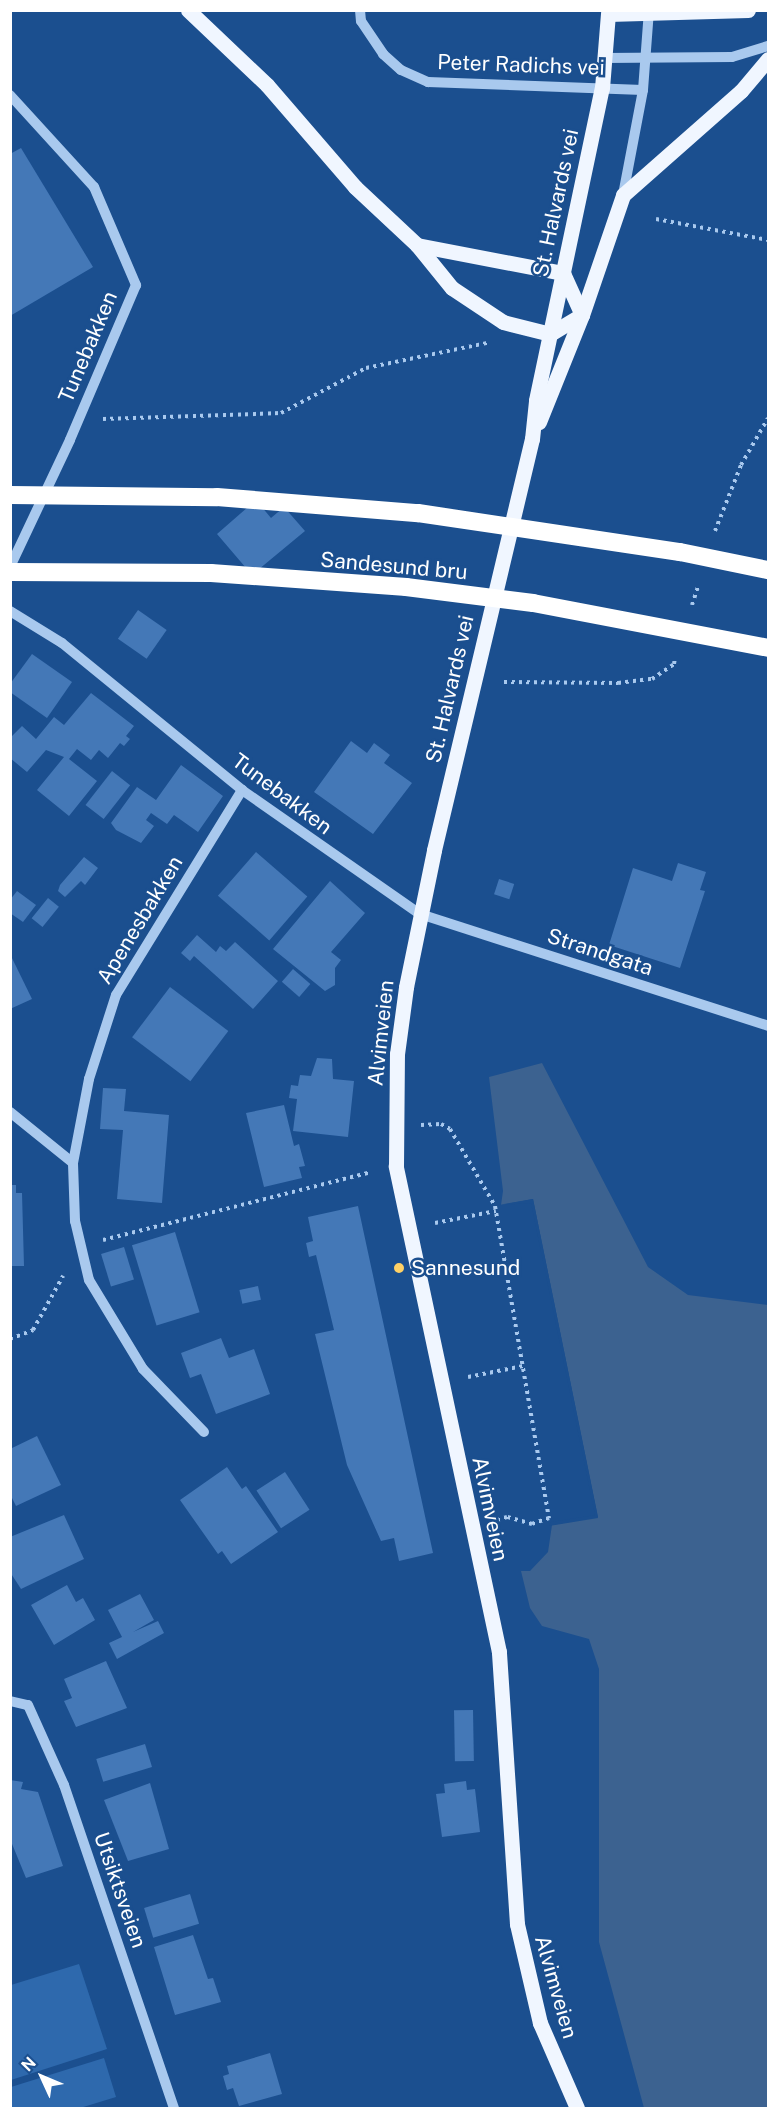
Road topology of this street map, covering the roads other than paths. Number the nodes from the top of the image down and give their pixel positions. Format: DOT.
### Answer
graph roads {
  1 [pos="188,10"];
  2 [pos="360,10"];
  3 [pos="748,10"];
  4 [pos="608,12"];
  5 [pos="649,13"];
  6 [pos="768,46"];
  7 [pos="604,58"];
  8 [pos="646,58"];
  9 [pos="768,60"];
  10 [pos="602,88"];
  11 [pos="643,90"];
  12 [pos="10,95"];
  13 [pos="623,195"];
  14 [pos="417,244"];
  15 [pos="563,273"];
  16 [pos="582,315"];
  17 [pos="550,334"];
  18 [pos="532,439"];
  19 [pos="10,495"];
  20 [pos="10,567"];
  21 [pos="768,570"];
  22 [pos="10,572"];
  23 [pos="10,611"];
  24 [pos="768,648"];
  25 [pos="242,790"];
  26 [pos="420,914"];
  27 [pos="768,1026"];
  28 [pos="10,1112"];
  29 [pos="74,1163"];
  30 [pos="204,1432"];
  31 [pos="10,1701"];
  32 [pos="174,2109"];
  33 [pos="577,2109"];
  1 -- 14 [label="main road"];
  2 -- 10 [label="street, Peter Radichs vei"];
  3 -- 5 [label="main road, St. Halvards vei"];
  4 -- 5 [label="main road, St. Halvards vei"];
  4 -- 7 [label="main road, St. Halvards vei"];
  5 -- 8 [label="street, St. Halvards vei"];
  6 -- 8 [label="street"];
  7 -- 8 [label="street"];
  7 -- 10 [label="main road, St. Halvards vei"];
  8 -- 11 [label="street, St. Halvards vei"];
  9 -- 13 [label="main road, St. Halvards vei"];
  10 -- 11 [label="street, Peter Radichs vei"];
  10 -- 15 [label="main road, St. Halvards vei"];
  11 -- 13 [label="street, St. Halvards vei"];
  12 -- 20 [label="street, Tunebakken"];
  13 -- 16 [label="main road, St. Halvards vei"];
  14 -- 15 [label="main road"];
  14 -- 17 [label="main road"];
  15 -- 16 [label="main road"];
  15 -- 17 [label="main road, St. Halvards vei"];
  16 -- 17 [label="main road"];
  16 -- 18 [label="main road, St. Halvards vei"];
  17 -- 18 [label="main road, St. Halvards vei"];
  18 -- 26 [label="main road, St. Halvards vei"];
  19 -- 21 [label="highway"];
  22 -- 24 [label="highway, Sandesund bru"];
  23 -- 25 [label="street, Tunebakken"];
  25 -- 26 [label="street, Tunebakken"];
  25 -- 29 [label="street, Apenesbakken"];
  26 -- 27 [label="street, Strandgata"];
  26 -- 33 [label="main road, Alvimveien"];
  28 -- 29 [label="street"];
  29 -- 30 [label="street, Apenesbakken"];
  31 -- 32 [label="street, Utsiktsveien"];
}
